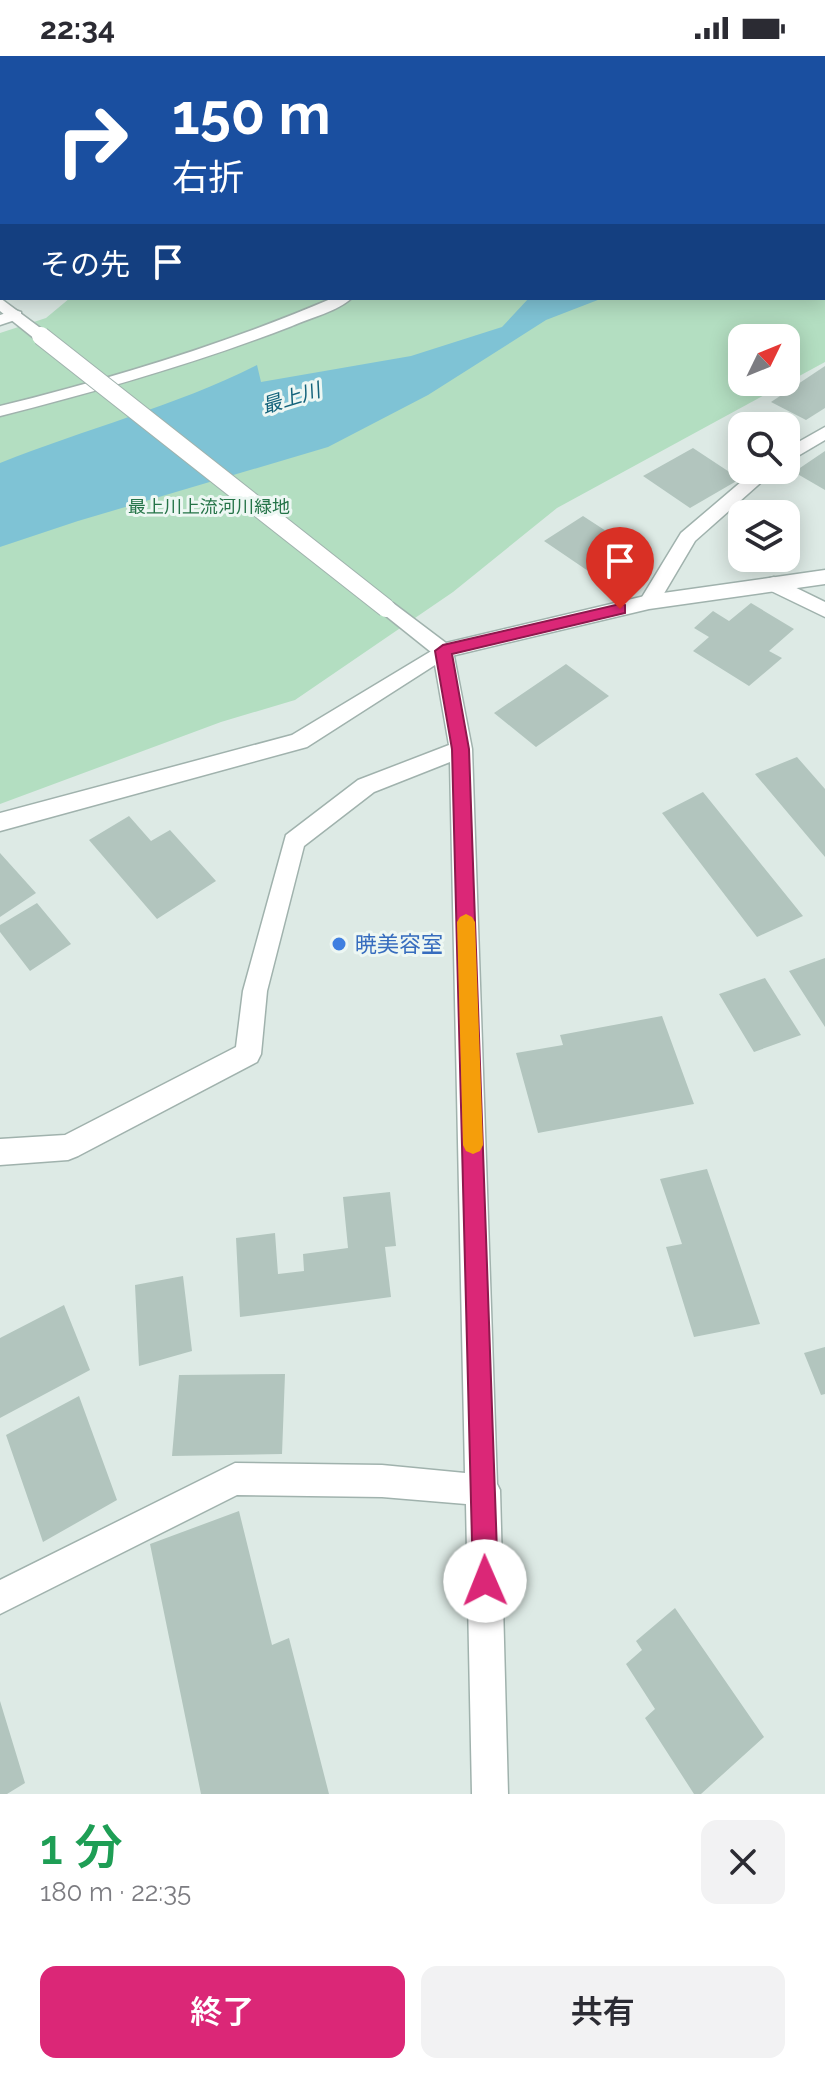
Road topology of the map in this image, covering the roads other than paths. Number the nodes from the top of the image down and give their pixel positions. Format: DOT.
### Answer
graph roads {
  1 [pos="341,300"];
  2 [pos="0,303"];
  3 [pos="8,317"];
  4 [pos="0,411"];
  5 [pos="825,432"];
  6 [pos="800,448"];
  7 [pos="750,484"];
  8 [pos="825,577"];
  9 [pos="774,584"];
  10 [pos="649,602"];
  11 [pos="825,610"];
  12 [pos="443,651"];
  13 [pos="461,749"];
  14 [pos="0,822"];
  15 [pos="0,1152"];
  16 [pos="484,1490"];
  17 [pos="0,1598"];
  18 [pos="490,1794"];
  1 -- 4 [label="lane"];
  2 -- 3 [label="street"];
  3 -- 12 [label="street, bridge"];
  5 -- 6 [label="street"];
  7 -- 10 [label="street"];
  8 -- 9 [label="street"];
  9 -- 10 [label="street"];
  9 -- 11 [label="street"];
  10 -- 12 [label="street"];
  12 -- 13 [label="street"];
  12 -- 14 [label="street"];
  13 -- 15 [label="street"];
  13 -- 16 [label="street"];
  16 -- 17 [label="street"];
  16 -- 18 [label="street"];
}
